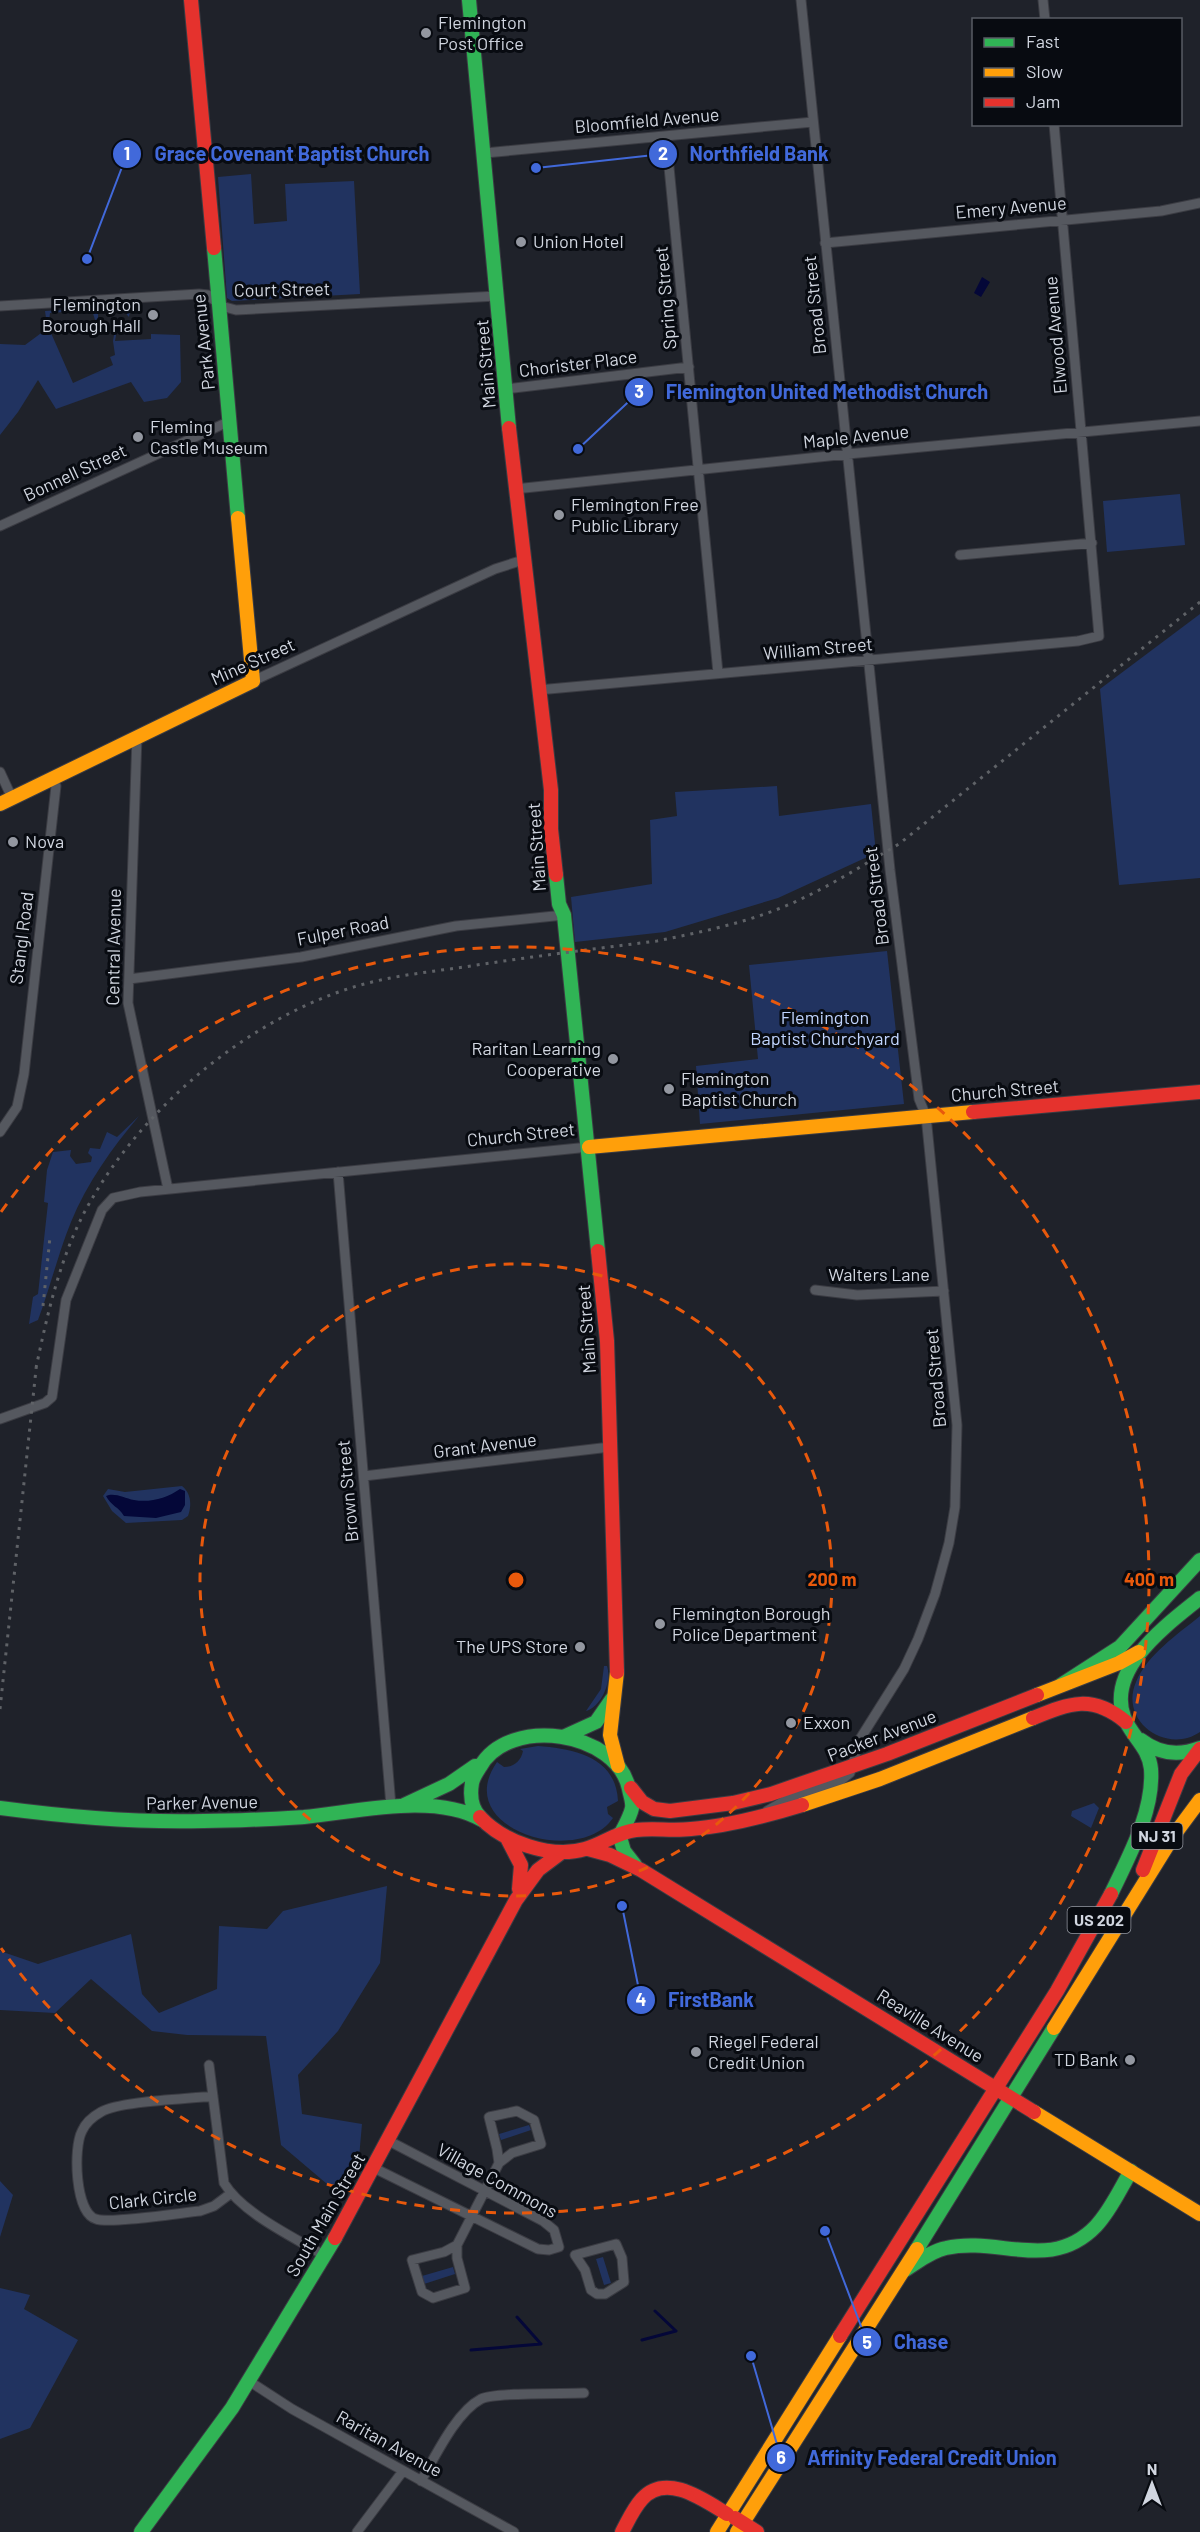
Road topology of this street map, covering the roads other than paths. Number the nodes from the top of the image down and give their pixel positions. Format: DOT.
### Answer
graph roads {
  1 [pos="191,0"];
  2 [pos="469,0"];
  3 [pos="801,0"];
  4 [pos="1043,0"];
  5 [pos="1045,18"];
  6 [pos="813,122"];
  7 [pos="1054,126"];
  8 [pos="666,136"];
  9 [pos="484,153"];
  10 [pos="1200,203"];
  11 [pos="1063,220"];
  12 [pos="825,243"];
  13 [pos="497,296"];
  14 [pos="217,303"];
  15 [pos="0,306"];
  16 [pos="689,367"];
  17 [pos="506,388"];
  18 [pos="230,420"];
  19 [pos="1200,422"];
  20 [pos="1081,432"];
  21 [pos="848,454"];
  22 [pos="699,469"];
  23 [pos="515,489"];
  24 [pos="0,526"];
  25 [pos="1092,543"];
  26 [pos="960,555"];
  27 [pos="524,560"];
  28 [pos="1099,636"];
  29 [pos="869,661"];
  30 [pos="718,673"];
  31 [pos="253,681"];
  32 [pos="538,690"];
  33 [pos="137,736"];
  34 [pos="0,772"];
  35 [pos="52,779"];
  36 [pos="6,801"];
  37 [pos="564,915"];
  38 [pos="129,979"];
  39 [pos="1200,1092"];
  40 [pos="926,1116"];
  41 [pos="0,1132"];
  42 [pos="589,1146"];
  43 [pos="338,1172"];
  44 [pos="168,1189"];
  45 [pos="815,1290"];
  46 [pos="944,1291"];
  47 [pos="0,1419"];
  48 [pos="610,1447"];
  49 [pos="364,1476"];
  50 [pos="1200,1560"];
  51 [pos="1200,1598"];
  52 [pos="1145,1647"];
  53 [pos="1061,1685"];
  54 [pos="616,1692"];
  55 [pos="1019,1702"];
  56 [pos="1028,1721"];
  57 [pos="1127,1722"];
  58 [pos="1137,1736"];
  59 [pos="563,1737"];
  60 [pos="1200,1749"];
  61 [pos="482,1760"];
  62 [pos="618,1766"];
  63 [pos="852,1766"];
  64 [pos="629,1785"];
  65 [pos="1200,1800"];
  66 [pos="398,1805"];
  67 [pos="0,1808"];
  68 [pos="754,1818"];
  69 [pos="486,1823"];
  70 [pos="620,1833"];
  71 [pos="507,1838"];
  72 [pos="588,1849"];
  73 [pos="564,1851"];
  74 [pos="641,1870"];
  75 [pos="517,1899"];
  76 [pos="1118,1926"];
  77 [pos="210,2065"];
  78 [pos="997,2089"];
  79 [pos="213,2096"];
  80 [pos="1011,2098"];
  81 [pos="389,2141"];
  82 [pos="498,2163"];
  83 [pos="374,2168"];
  84 [pos="1131,2171"];
  85 [pos="484,2191"];
  86 [pos="230,2194"];
  87 [pos="1200,2214"];
  88 [pos="471,2217"];
  89 [pos="457,2245"];
  90 [pos="559,2247"];
  91 [pos="575,2255"];
  92 [pos="325,2256"];
  93 [pos="901,2272"];
  94 [pos="249,2381"];
  95 [pos="584,2393"];
  96 [pos="403,2471"];
  97 [pos="421,2481"];
  98 [pos="728,2514"];
  99 [pos="740,2527"];
  100 [pos="141,2532"];
  101 [pos="357,2532"];
  102 [pos="514,2532"];
  103 [pos="622,2532"];
  104 [pos="717,2532"];
  105 [pos="757,2532"];
  1 -- 14 [label="main road, Park Avenue"];
  2 -- 9 [label="main road, Main Street"];
  3 -- 6 [label="street, Broad Street"];
  4 -- 5 [label="street"];
  6 -- 8 [label="street, Bloomfield Avenue"];
  6 -- 12 [label="street, Broad Street"];
  7 -- 11 [label="street, Elwood Avenue"];
  8 -- 9 [label="street, Bloomfield Avenue"];
  8 -- 16 [label="street, Spring Street"];
  9 -- 13 [label="main road, Main Street"];
  10 -- 11 [label="street, Emery Avenue"];
  11 -- 12 [label="street, Emery Avenue"];
  11 -- 20 [label="street, Elwood Avenue"];
  12 -- 21 [label="street, Broad Street"];
  13 -- 14 [label="street, Court Street"];
  13 -- 17 [label="main road, Main Street"];
  14 -- 15 [label="street, Court Street"];
  14 -- 18 [label="main road, Park Avenue"];
  16 -- 17 [label="street, Chorister Place"];
  16 -- 22 [label="street, Spring Street"];
  17 -- 23 [label="main road, Main Street"];
  18 -- 24 [label="street, Bonnell Street"];
  18 -- 31 [label="main road, Park Avenue"];
  19 -- 20 [label="street, Maple Avenue"];
  20 -- 21 [label="street, Maple Avenue"];
  20 -- 25 [label="street, Elwood Avenue"];
  21 -- 22 [label="street, Maple Avenue"];
  21 -- 29 [label="street, Broad Street"];
  22 -- 23 [label="street, Maple Avenue"];
  22 -- 30 [label="street, Spring Street"];
  23 -- 27 [label="main road, Main Street"];
  25 -- 26 [label="street"];
  25 -- 28 [label="street, Elwood Avenue"];
  27 -- 31 [label="street, Mine Street"];
  27 -- 32 [label="main road, Main Street"];
  28 -- 29 [label="street, William Street"];
  29 -- 30 [label="street, William Street"];
  29 -- 40 [label="street, Broad Street"];
  30 -- 32 [label="street, William Street"];
  31 -- 33 [label="main road, Mine Street"];
  32 -- 37 [label="main road, Main Street"];
  33 -- 35 [label="main road, Mine Street"];
  33 -- 38 [label="street, Central Avenue"];
  34 -- 36 [label="street"];
  35 -- 36 [label="main road, Mine Street"];
  35 -- 41 [label="street, Stangl Road"];
  37 -- 38 [label="street, Fulper Road"];
  37 -- 42 [label="main road, Main Street"];
  38 -- 44 [label="street, Central Avenue"];
  39 -- 40 [label="main road, Church Street"];
  40 -- 42 [label="main road, Church Street"];
  40 -- 46 [label="street, Broad Street"];
  42 -- 43 [label="street, Church Street"];
  42 -- 48 [label="main road, Main Street"];
  43 -- 44 [label="street, Church Street"];
  43 -- 49 [label="street, Brown Street"];
  44 -- 47 [label="street, Church Street"];
  45 -- 46 [label="street, Walters Lane"];
  46 -- 63 [label="street, Broad Street"];
  48 -- 49 [label="street, Grant Avenue"];
  48 -- 54 [label="main road, Main Street"];
  49 -- 66 [label="street, Brown Street"];
  50 -- 53 [label="main road"];
  51 -- 52 [label="main road, US 202 / US 202"];
  52 -- 53 [label="main road, Packer Avenue"];
  52 -- 57 [label="main road, US 202 / US 202"];
  53 -- 55 [label="main road, Packer Avenue"];
  54 -- 59 [label="main road"];
  54 -- 62 [label="main road, Main Street"];
  55 -- 56 [label="street"];
  55 -- 63 [label="main road, Packer Avenue"];
  56 -- 57 [label="main road"];
  56 -- 68 [label="main road"];
  57 -- 58 [label="main road, US 202 / US 202"];
  58 -- 60 [label="main road"];
  58 -- 78 [label="main road, US 202 / US 202"];
  59 -- 61 [label="main road"];
  59 -- 62 [label="main road"];
  60 -- 76 [label="main road, NJ 31"];
  61 -- 66 [label="main road, Parker Avenue"];
  61 -- 69 [label="main road"];
  62 -- 64 [label="main road"];
  63 -- 64 [label="main road, Packer Avenue"];
  63 -- 68 [label="street"];
  64 -- 70 [label="main road"];
  65 -- 76 [label="main road, US 202 / US 202"];
  66 -- 67 [label="main road, Parker Avenue"];
  66 -- 69 [label="main road, Parker Avenue"];
  68 -- 70 [label="main road"];
  69 -- 71 [label="main road"];
  70 -- 72 [label="main road"];
  70 -- 74 [label="main road, Reaville Avenue"];
  71 -- 73 [label="main road"];
  71 -- 75 [label="main road, South Main Street"];
  72 -- 73 [label="main road"];
  72 -- 74 [label="main road, Reaville Avenue"];
  73 -- 75 [label="main road, South Main Street"];
  74 -- 78 [label="main road, Reaville Avenue"];
  75 -- 81 [label="main road, South Main Street"];
  76 -- 80 [label="main road, US 202 / US 202"];
  77 -- 79 [label="street, Clark Circle"];
  78 -- 80 [label="main road, Reaville Avenue"];
  78 -- 98 [label="main road, US 202"];
  79 -- 86 [label="street, Clark Circle"];
  79 -- 86 [label="street, Clark Circle"];
  80 -- 84 [label="main road, Reaville Avenue"];
  80 -- 93 [label="main road, US 202"];
  81 -- 83 [label="main road, South Main Street"];
  81 -- 85 [label="street, Village Commons"];
  82 -- 82 [label="street"];
  82 -- 85 [label="street"];
  83 -- 88 [label="street, Village Commons"];
  83 -- 92 [label="main road, South Main Street"];
  84 -- 87 [label="main road, Reaville Avenue"];
  84 -- 93 [label="main road"];
  85 -- 88 [label="street"];
  85 -- 90 [label="street, Village Commons"];
  86 -- 92 [label="street"];
  88 -- 89 [label="street"];
  88 -- 90 [label="street, Village Commons"];
  89 -- 89 [label="street"];
  90 -- 91 [label="street"];
  91 -- 91 [label="street"];
  92 -- 94 [label="main road, South Main Street"];
  93 -- 99 [label="main road, US 202"];
  94 -- 96 [label="street, Raritan Avenue"];
  94 -- 100 [label="main road, South Main Street"];
  95 -- 97 [label="street"];
  96 -- 97 [label="street, Raritan Avenue"];
  96 -- 101 [label="street"];
  97 -- 102 [label="street, Raritan Avenue"];
  98 -- 99 [label="main road"];
  98 -- 103 [label="main road"];
  98 -- 104 [label="main road, US 202"];
  99 -- 105 [label="main road"];
}
